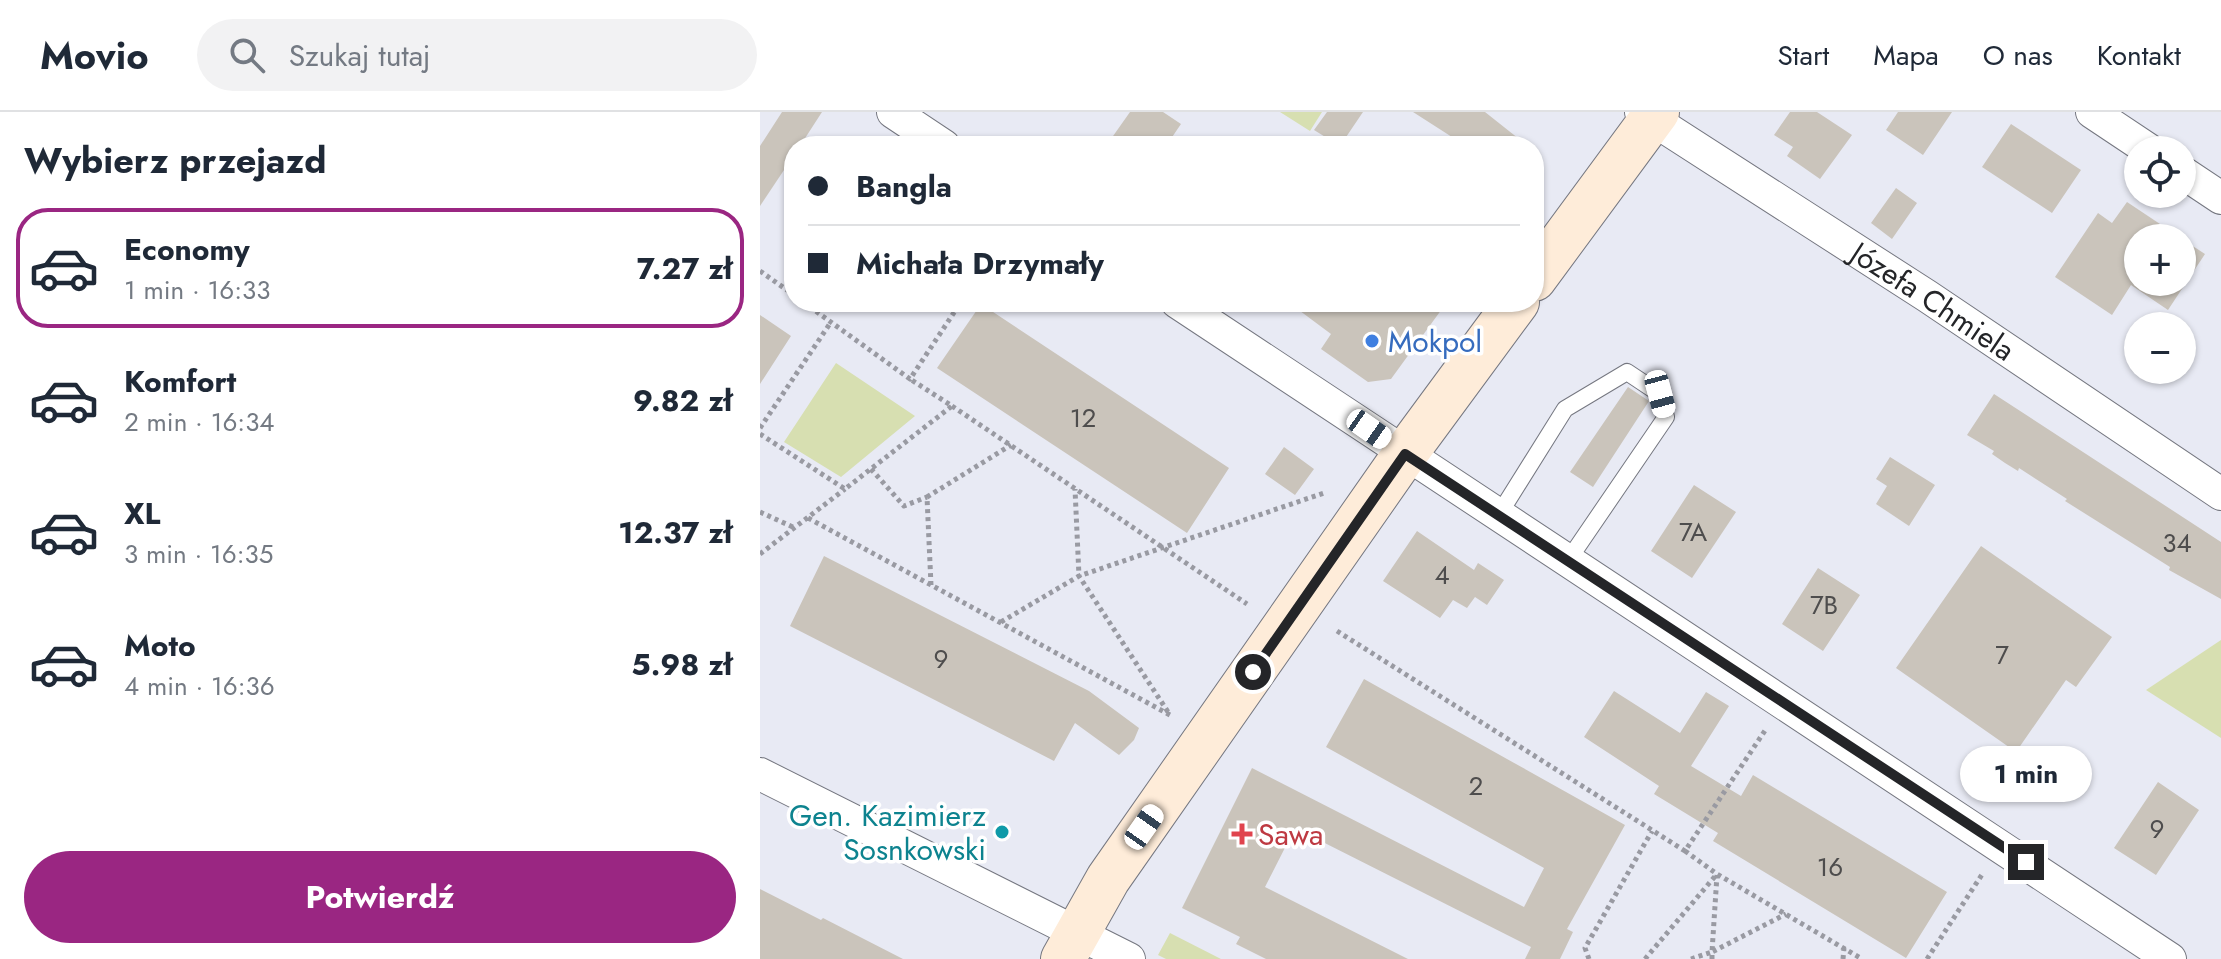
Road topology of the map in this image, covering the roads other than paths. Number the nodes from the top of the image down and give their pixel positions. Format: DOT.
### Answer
graph roads {
  1 [pos="893,112"];
  2 [pos="2092,112"];
  3 [pos="1650,114"];
  4 [pos="929,136"];
  5 [pos="2128,136"];
  6 [pos="2196,181"];
  7 [pos="2221,198"];
  8 [pos="1544,265"];
  9 [pos="1192,312"];
  10 [pos="1510,312"];
  11 [pos="1405,454"];
  12 [pos="2221,494"];
  13 [pos="1498,516"];
  14 [pos="1567,562"];
  15 [pos="760,774"];
  16 [pos="1069,945"];
  17 [pos="1129,959"];
  18 [pos="2170,959"];
  1 -- 4 [label="street"];
  2 -- 5 [label="street"];
  3 -- 8 [label="street"];
  3 -- 12 [label="street, Józefa Chmiela"];
  6 -- 7 [label="street"];
  9 -- 11 [label="street"];
  10 -- 11 [label="street"];
  11 -- 13 [label="street"];
  11 -- 16 [label="street"];
  13 -- 14 [label="street"];
  13 -- 14 [label="lane"];
  14 -- 18 [label="street"];
  15 -- 16 [label="street"];
  16 -- 17 [label="street"];
}
